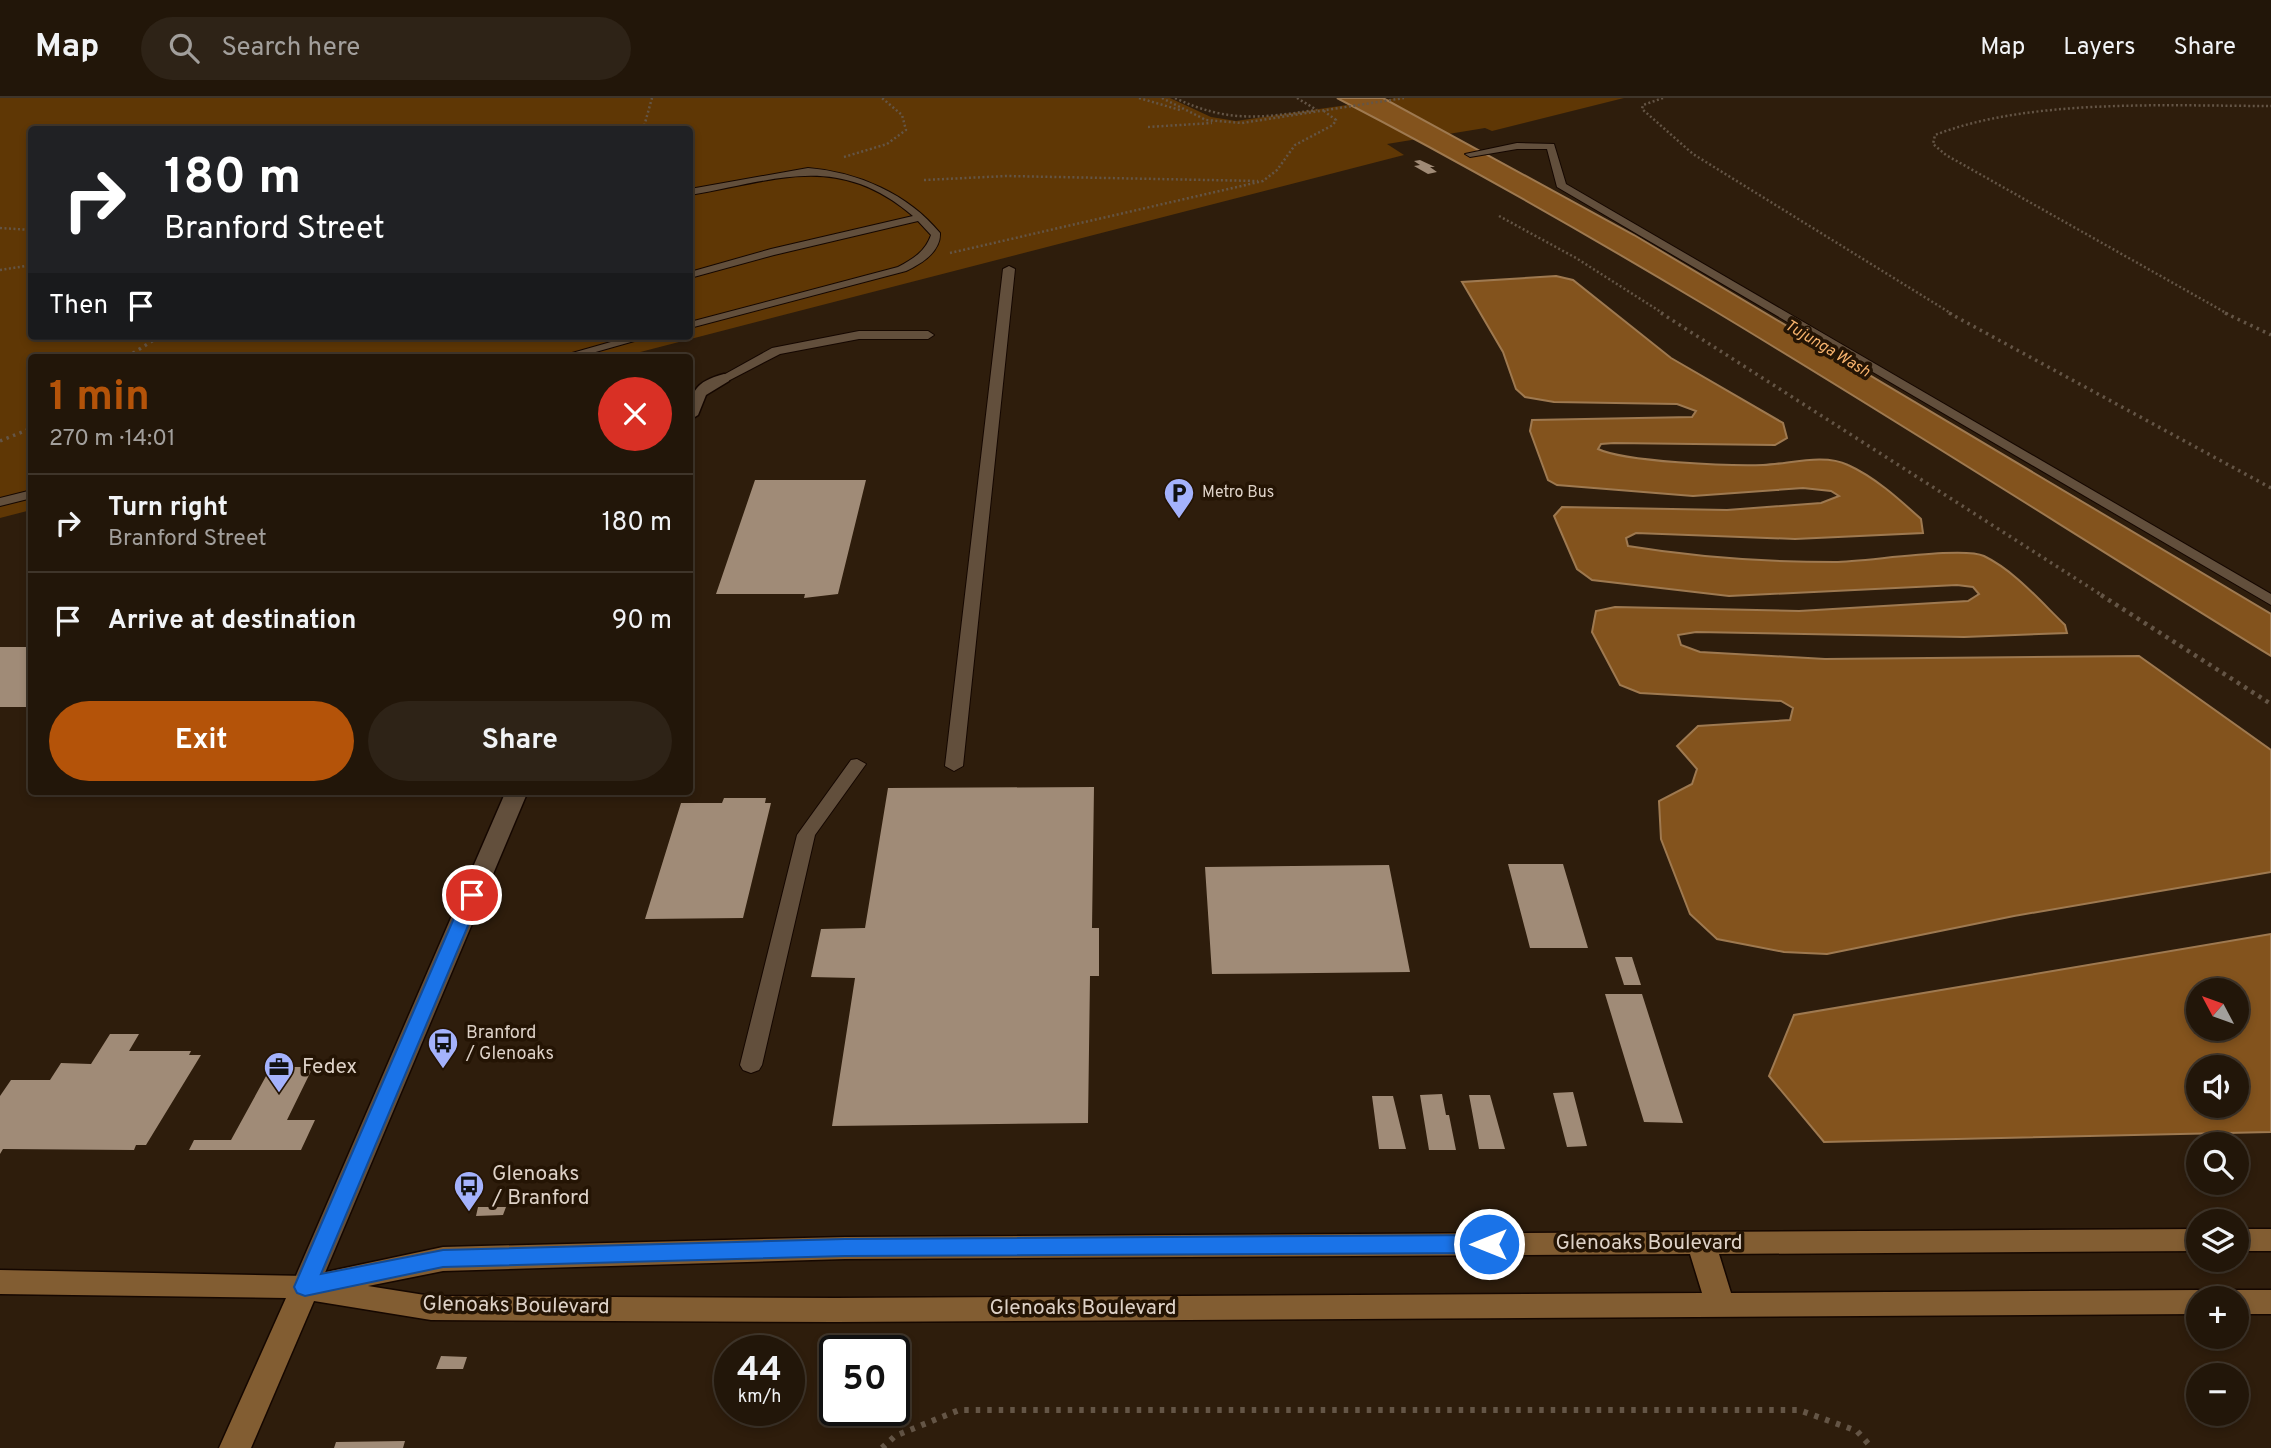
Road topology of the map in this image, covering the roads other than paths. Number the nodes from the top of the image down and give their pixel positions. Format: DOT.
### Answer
graph roads {
  1 [pos="1469,154"];
  2 [pos="693,191"];
  3 [pos="919,218"];
  4 [pos="1009,269"];
  5 [pos="693,274"];
  6 [pos="693,324"];
  7 [pos="928,335"];
  8 [pos="630,340"];
  9 [pos="576,354"];
  10 [pos="724,379"];
  11 [pos="693,407"];
  12 [pos="28,495"];
  13 [pos="0,502"];
  14 [pos="2271,600"];
  15 [pos="857,764"];
  16 [pos="954,766"];
  17 [pos="515,795"];
  18 [pos="751,1065"];
  19 [pos="2186,1240"];
  20 [pos="2249,1240"];
  21 [pos="2271,1240"];
  22 [pos="1701,1243"];
  23 [pos="0,1282"];
  24 [pos="305,1287"];
  25 [pos="2186,1302"];
  26 [pos="2249,1302"];
  27 [pos="2271,1302"];
  28 [pos="1720,1305"];
  29 [pos="235,1448"];
  1 -- 14 [label="lane"];
  2 -- 3 [label="lane"];
  3 -- 5 [label="lane"];
  3 -- 6 [label="lane"];
  4 -- 16 [label="lane"];
  7 -- 10 [label="lane"];
  8 -- 9 [label="lane"];
  10 -- 11 [label="street"];
  12 -- 13 [label="lane"];
  15 -- 18 [label="lane"];
  17 -- 24 [label="street"];
  19 -- 22 [label="main road, Glenoaks Boulevard"];
  20 -- 21 [label="main road"];
  22 -- 24 [label="main road, Glenoaks Boulevard"];
  22 -- 28 [label="main road"];
  23 -- 24 [label="main road, Glenoaks Boulevard"];
  24 -- 28 [label="main road, Glenoaks Boulevard"];
  24 -- 29 [label="main road"];
  25 -- 28 [label="main road, Glenoaks Boulevard"];
  26 -- 27 [label="main road"];
}
